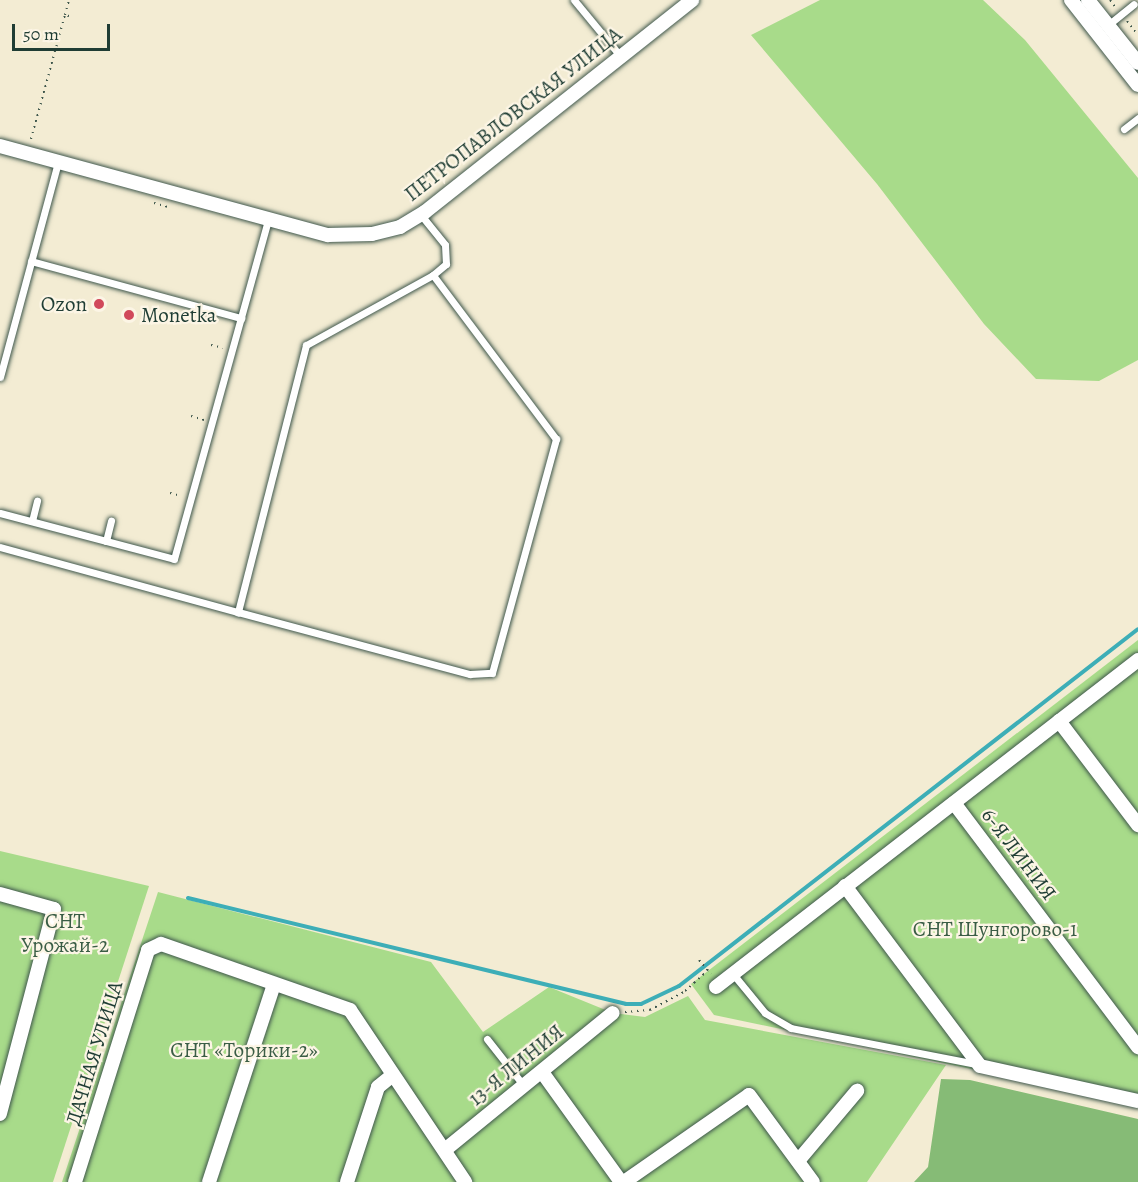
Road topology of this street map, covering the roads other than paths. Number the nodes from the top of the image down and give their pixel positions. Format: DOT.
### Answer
graph roads {
  1 [pos="574,0"];
  2 [pos="692,0"];
  3 [pos="1071,0"];
  4 [pos="1088,0"];
  5 [pos="1134,4"];
  6 [pos="1108,25"];
  7 [pos="622,58"];
  8 [pos="1138,63"];
  9 [pos="1138,85"];
  10 [pos="1138,118"];
  11 [pos="1124,129"];
  12 [pos="0,146"];
  13 [pos="58,162"];
  14 [pos="421,215"];
  15 [pos="268,221"];
  16 [pos="31,261"];
  17 [pos="433,275"];
  18 [pos="241,318"];
  19 [pos="0,376"];
  20 [pos="37,501"];
  21 [pos="0,513"];
  22 [pos="32,521"];
  23 [pos="111,521"];
  24 [pos="106,541"];
  25 [pos="0,547"];
  26 [pos="238,612"];
  27 [pos="1138,660"];
  28 [pos="1059,721"];
  29 [pos="954,802"];
  30 [pos="1138,825"];
  31 [pos="845,886"];
  32 [pos="0,894"];
  33 [pos="733,974"];
  34 [pos="274,984"];
  35 [pos="716,987"];
  36 [pos="616,1010"];
  37 [pos="487,1039"];
  38 [pos="1138,1047"];
  39 [pos="7,1065"];
  40 [pos="979,1065"];
  41 [pos="542,1072"];
  42 [pos="393,1076"];
  43 [pos="524,1086"];
  44 [pos="857,1091"];
  45 [pos="1138,1101"];
  46 [pos="0,1114"];
  47 [pos="446,1149"];
  48 [pos="798,1161"];
  49 [pos="75,1182"];
  50 [pos="209,1182"];
  51 [pos="347,1182"];
  52 [pos="465,1182"];
  53 [pos="622,1182"];
  54 [pos="813,1182"];
  1 -- 7 [label="lane"];
  2 -- 7 [label="street, ПЕТРОПАВЛОВСКАЯ УЛИЦА"];
  3 -- 9 [label="street"];
  4 -- 6 [label="street"];
  5 -- 6 [label="lane"];
  6 -- 8 [label="street"];
  7 -- 14 [label="street, ПЕТРОПАВЛОВСКАЯ УЛИЦА"];
  10 -- 11 [label="lane"];
  12 -- 13 [label="street, ПЕТРОПАВЛОВСКАЯ УЛИЦА"];
  13 -- 15 [label="street, ПЕТРОПАВЛОВСКАЯ УЛИЦА"];
  13 -- 16 [label="lane"];
  14 -- 15 [label="street, ПЕТРОПАВЛОВСКАЯ УЛИЦА"];
  14 -- 17 [label="lane"];
  15 -- 18 [label="lane"];
  16 -- 18 [label="lane"];
  16 -- 19 [label="lane"];
  17 -- 26 [label="lane"];
  17 -- 26 [label="lane"];
  18 -- 24 [label="lane"];
  20 -- 22 [label="lane"];
  21 -- 22 [label="lane"];
  22 -- 24 [label="lane"];
  23 -- 24 [label="lane"];
  25 -- 26 [label="lane"];
  27 -- 28 [label="street"];
  28 -- 29 [label="street"];
  28 -- 30 [label="street"];
  29 -- 31 [label="street"];
  29 -- 38 [label="street, 6-Я ЛИНИЯ"];
  31 -- 33 [label="street"];
  31 -- 40 [label="street"];
  32 -- 39 [label="street"];
  33 -- 35 [label="street"];
  33 -- 40 [label="lane"];
  34 -- 42 [label="street"];
  34 -- 49 [label="street, ДАЧНАЯ УЛИЦА"];
  34 -- 50 [label="street"];
  36 -- 41 [label="street, 13-Я ЛИНИЯ"];
  37 -- 43 [label="lane"];
  39 -- 46 [label="street"];
  40 -- 45 [label="street"];
  41 -- 43 [label="street, 13-Я ЛИНИЯ"];
  41 -- 53 [label="street"];
  42 -- 47 [label="street"];
  42 -- 51 [label="street"];
  43 -- 47 [label="street, 13-Я ЛИНИЯ"];
  44 -- 48 [label="street"];
  47 -- 52 [label="street"];
  48 -- 53 [label="street"];
  48 -- 54 [label="street"];
}
